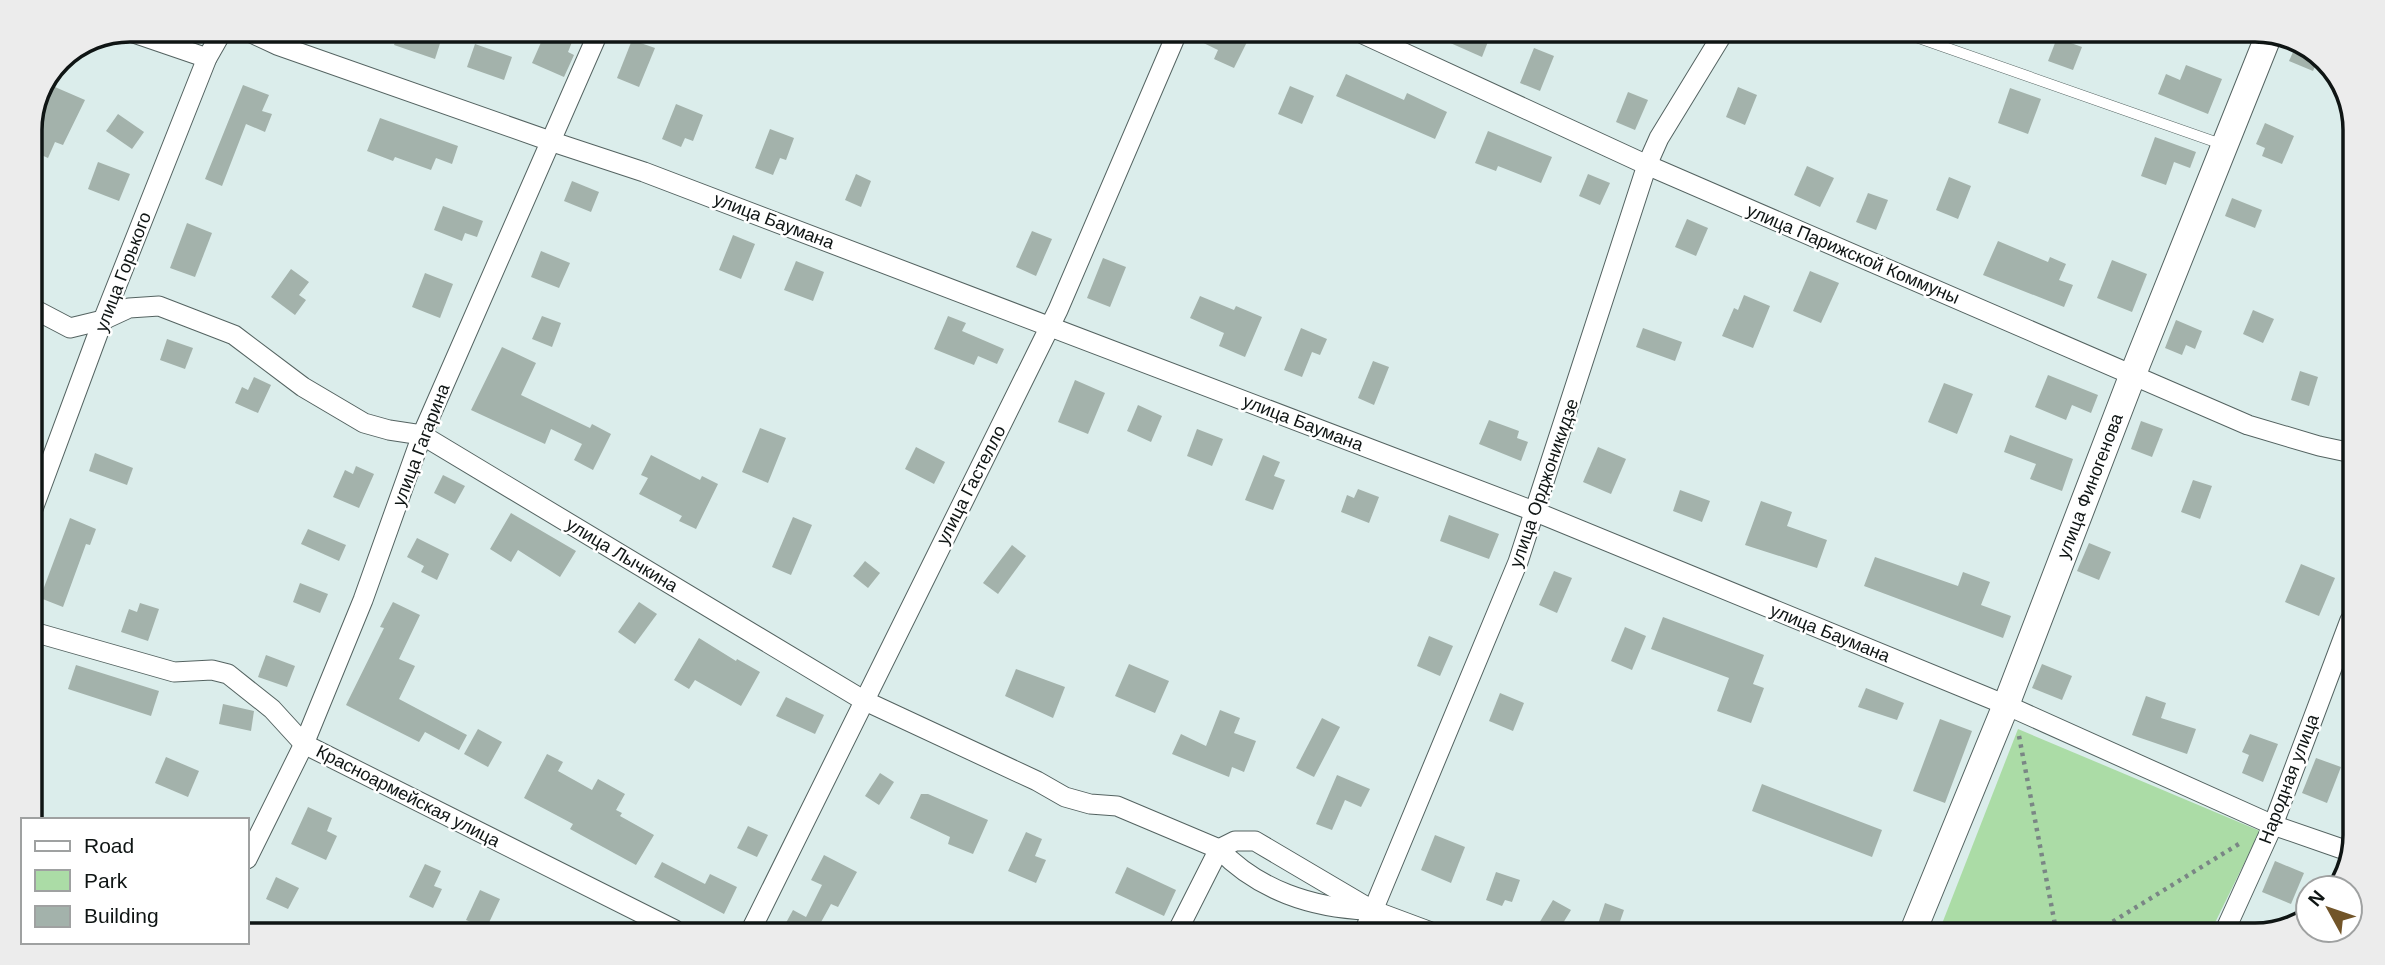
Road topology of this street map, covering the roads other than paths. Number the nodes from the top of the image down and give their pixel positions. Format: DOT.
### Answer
graph roads {
  1 [pos="160,42"];
  2 [pos="216,42"];
  3 [pos="270,42"];
  4 [pos="594,42"];
  5 [pos="1173,42"];
  6 [pos="1380,42"];
  7 [pos="1717,42"];
  8 [pos="1930,42"];
  9 [pos="2266,43"];
  10 [pos="207,58"];
  11 [pos="550,141"];
  12 [pos="2224,145"];
  13 [pos="1647,165"];
  14 [pos="42,313"];
  15 [pos="103,320"];
  16 [pos="1050,326"];
  17 [pos="2133,374"];
  18 [pos="422,435"];
  19 [pos="2343,451"];
  20 [pos="42,485"];
  21 [pos="1536,512"];
  22 [pos="42,634"];
  23 [pos="2343,639"];
  24 [pos="863,700"];
  25 [pos="2013,708"];
  26 [pos="304,744"];
  27 [pos="2273,825"];
  28 [pos="1219,849"];
  29 [pos="2341,849"];
  30 [pos="248,857"];
  31 [pos="1373,910"];
  32 [pos="660,923"];
  33 [pos="754,923"];
  34 [pos="1182,923"];
  35 [pos="1368,923"];
  36 [pos="1408,923"];
  37 [pos="1917,923"];
  38 [pos="2228,923"];
  1 -- 10 [label="street"];
  2 -- 10 [label="street, улица Горького"];
  3 -- 11 [label="street, улица Баумана"];
  4 -- 11 [label="street, улица Гагарина"];
  5 -- 16 [label="street, улица Гастелло"];
  6 -- 13 [label="street, улица Парижской Коммуны"];
  7 -- 13 [label="street, улица Орджоникидзе"];
  8 -- 12 [label="lane"];
  9 -- 12 [label="street, улица Финогенова"];
  10 -- 15 [label="street, улица Горького"];
  11 -- 16 [label="street, улица Баумана"];
  11 -- 18 [label="street, улица Гагарина"];
  12 -- 17 [label="street, улица Финогенова"];
  13 -- 17 [label="street, улица Парижской Коммуны"];
  13 -- 21 [label="street, улица Орджоникидзе"];
  14 -- 15 [label="street, улица Лычкина"];
  15 -- 18 [label="street, улица Лычкина"];
  15 -- 20 [label="street, улица Горького"];
  16 -- 21 [label="street, улица Баумана"];
  16 -- 24 [label="street, улица Гастелло"];
  17 -- 19 [label="street, улица Парижской Коммуны"];
  17 -- 25 [label="street, улица Финогенова"];
  18 -- 24 [label="street, улица Лычкина"];
  18 -- 26 [label="street, улица Гагарина"];
  21 -- 25 [label="street, улица Баумана"];
  21 -- 31 [label="street, улица Орджоникидзе"];
  22 -- 26 [label="street, Красноармейская улица"];
  23 -- 27 [label="street, Народная улица"];
  24 -- 28 [label="street, улица Лычкина"];
  24 -- 33 [label="street, улица Гастелло"];
  25 -- 27 [label="street, улица Баумана"];
  25 -- 37 [label="street, улица Финогенова"];
  26 -- 30 [label="street, улица Гагарина"];
  26 -- 32 [label="street, Красноармейская улица"];
  27 -- 29 [label="street, улица Баумана"];
  27 -- 38 [label="street, Народная улица"];
  28 -- 31 [label="street, улица Лычкина"];
  28 -- 31 [label="street, улица Лычкина"];
  28 -- 34 [label="street"];
  31 -- 35 [label="street, улица Орджоникидзе"];
  31 -- 36 [label="street, улица Лычкина"];
}
